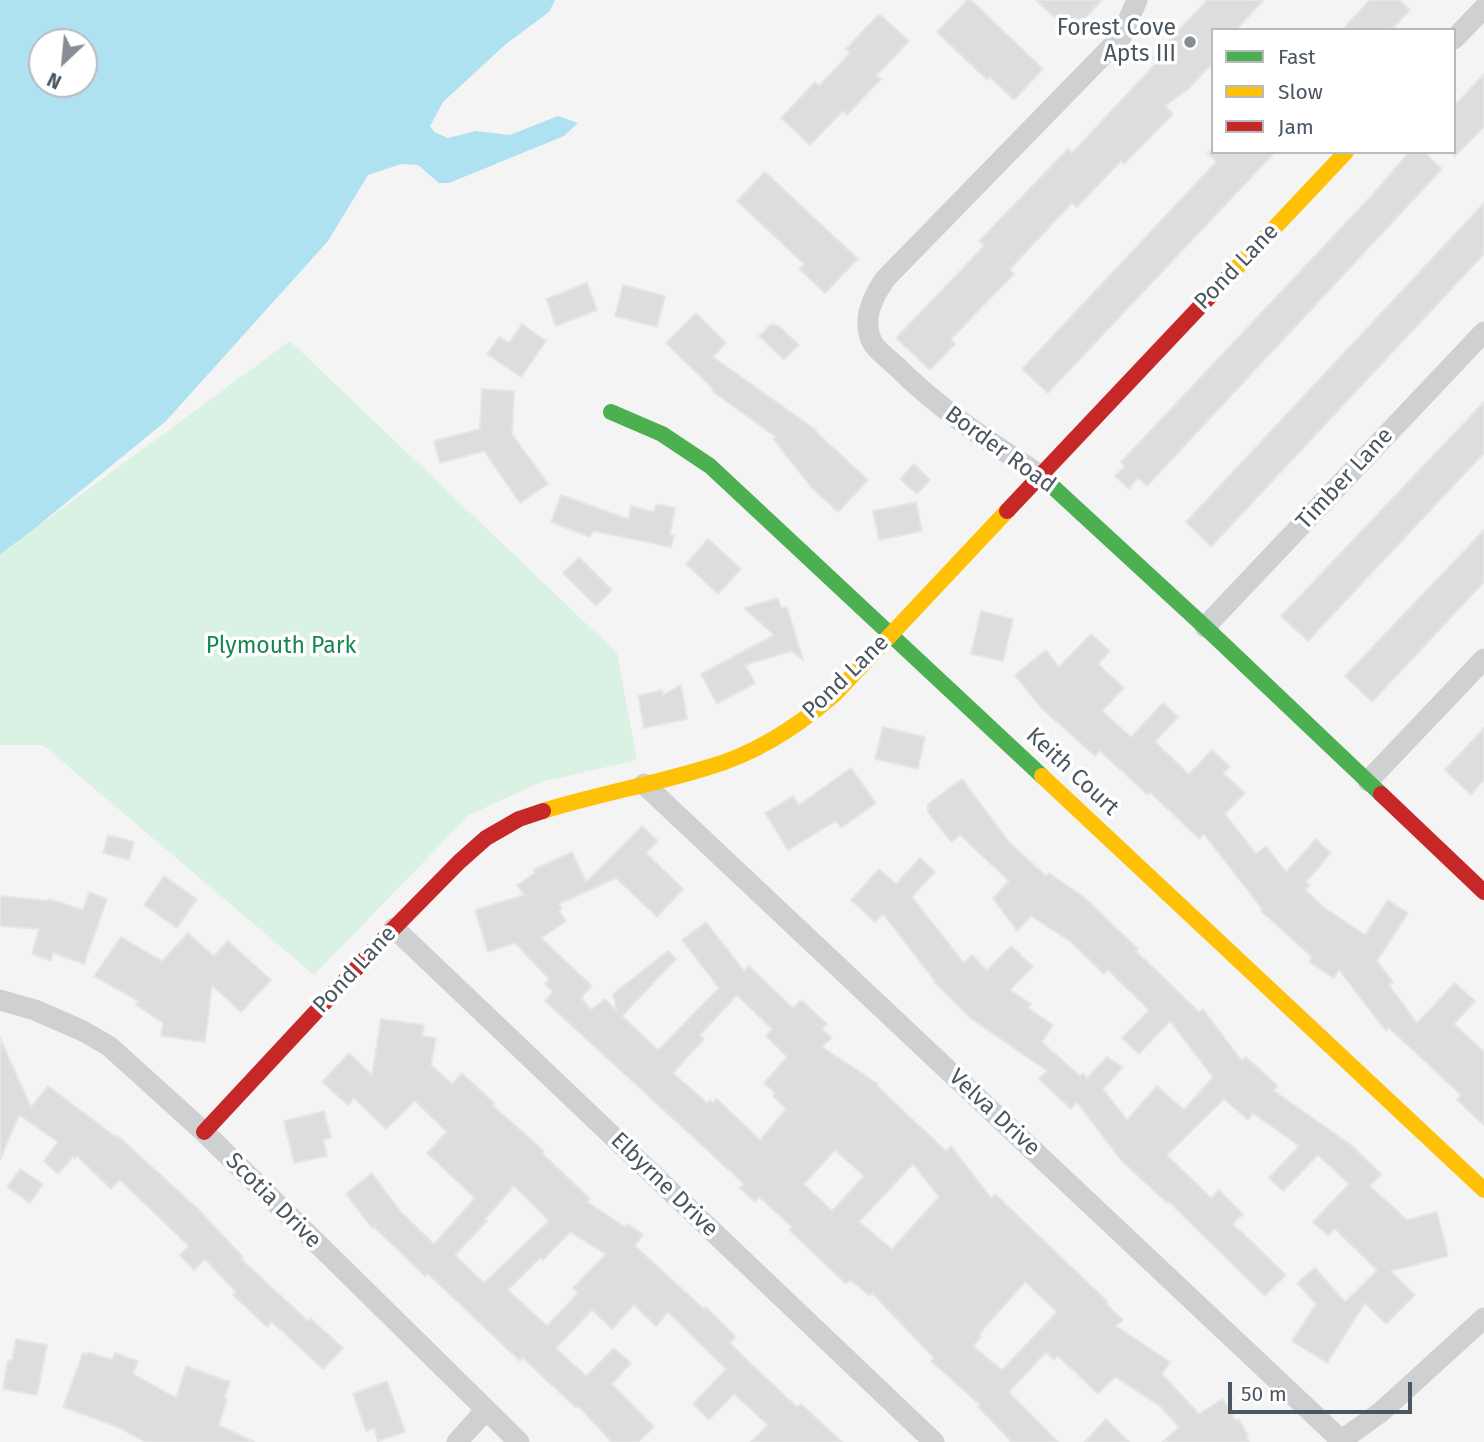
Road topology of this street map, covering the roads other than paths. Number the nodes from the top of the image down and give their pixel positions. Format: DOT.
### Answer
graph roads {
  1 [pos="1137,0"];
  2 [pos="1484,8"];
  3 [pos="1456,37"];
  4 [pos="1344,154"];
  5 [pos="1484,332"];
  6 [pos="611,412"];
  7 [pos="1040,475"];
  8 [pos="1205,627"];
  9 [pos="891,634"];
  10 [pos="1484,659"];
  11 [pos="1368,781"];
  12 [pos="644,785"];
  13 [pos="1484,892"];
  14 [pos="394,928"];
  15 [pos="0,1000"];
  16 [pos="204,1132"];
  17 [pos="1484,1190"];
  18 [pos="1484,1318"];
  19 [pos="485,1411"];
  20 [pos="1341,1441"];
  21 [pos="457,1442"];
  22 [pos="519,1442"];
  23 [pos="934,1442"];
  1 -- 7 [label="street, Border Road"];
  2 -- 3 [label="street"];
  4 -- 7 [label="street, Pond Lane"];
  5 -- 8 [label="street, Timber Lane"];
  6 -- 9 [label="street, Keith Court"];
  7 -- 8 [label="street, Border Road"];
  7 -- 9 [label="street, Pond Lane"];
  8 -- 11 [label="street, Border Road"];
  9 -- 12 [label="street, Pond Lane"];
  9 -- 17 [label="street, Keith Court"];
  10 -- 11 [label="street"];
  11 -- 13 [label="street, Border Road"];
  12 -- 14 [label="street, Pond Lane"];
  12 -- 20 [label="street, Velva Drive"];
  14 -- 16 [label="street, Pond Lane"];
  14 -- 23 [label="street, Elbyrne Drive"];
  15 -- 16 [label="street, Scotia Drive"];
  16 -- 19 [label="street, Scotia Drive"];
  18 -- 20 [label="street"];
  19 -- 21 [label="street"];
  19 -- 22 [label="street, Scotia Drive"];
}
